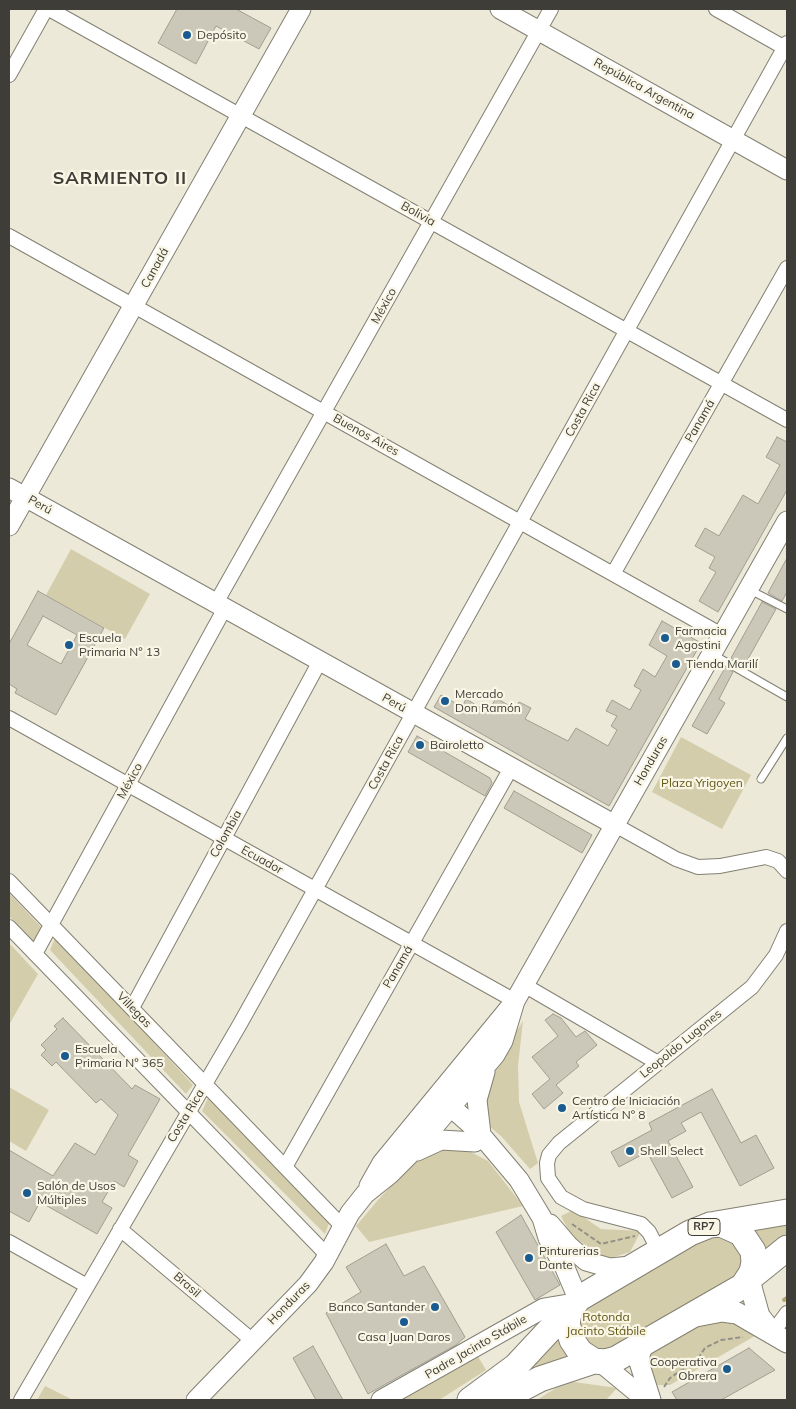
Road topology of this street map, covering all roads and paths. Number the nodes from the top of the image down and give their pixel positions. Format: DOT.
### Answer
graph roads {
  1 [pos="47,9"];
  2 [pos="300,9"];
  3 [pos="500,9"];
  4 [pos="551,9"];
  5 [pos="716,9"];
  6 [pos="539,31"];
  7 [pos="786,45"];
  8 [pos="9,75"];
  9 [pos="240,115"];
  10 [pos="733,140"];
  11 [pos="787,170"];
  12 [pos="431,222"];
  13 [pos="9,236"];
  14 [pos="787,268"];
  15 [pos="133,306"];
  16 [pos="627,331"];
  17 [pos="722,383"];
  18 [pos="324,412"];
  19 [pos="787,420"];
  20 [pos="9,488"];
  21 [pos="25,497"];
  22 [pos="520,522"];
  23 [pos="787,522"];
  24 [pos="9,526"];
  25 [pos="613,574"];
  26 [pos="748,589"];
  27 [pos="220,606"];
  28 [pos="787,609"];
  29 [pos="722,635"];
  30 [pos="712,654"];
  31 [pos="320,661"];
  32 [pos="787,697"];
  33 [pos="414,714"];
  34 [pos="9,718"];
  35 [pos="787,738"];
  36 [pos="511,768"];
  37 [pos="761,780"];
  38 [pos="128,785"];
  39 [pos="614,826"];
  40 [pos="223,838"];
  41 [pos="787,872"];
  42 [pos="9,881"];
  43 [pos="315,890"];
  44 [pos="51,925"];
  45 [pos="9,927"];
  46 [pos="787,931"];
  47 [pos="412,943"];
  48 [pos="35,954"];
  49 [pos="520,993"];
  50 [pos="132,1008"];
  51 [pos="489,1062"];
  52 [pos="658,1063"];
  53 [pos="205,1084"];
  54 [pos="444,1107"];
  55 [pos="188,1112"];
  56 [pos="478,1138"];
  57 [pos="406,1158"];
  58 [pos="285,1167"];
  59 [pos="365,1194"];
  60 [pos="787,1212"];
  61 [pos="542,1218"];
  62 [pos="571,1224"];
  63 [pos="710,1225"];
  64 [pos="342,1226"];
  65 [pos="120,1229"];
  66 [pos="654,1241"];
  67 [pos="9,1242"];
  68 [pos="787,1248"];
  69 [pos="328,1256"];
  70 [pos="637,1264"];
  71 [pos="750,1279"];
  72 [pos="87,1286"];
  73 [pos="574,1303"];
  74 [pos="787,1313"];
  75 [pos="690,1318"];
  76 [pos="747,1337"];
  77 [pos="780,1337"];
  78 [pos="253,1341"];
  79 [pos="647,1342"];
  80 [pos="597,1361"];
  81 [pos="643,1399"];
  82 [pos="20,1400"];
  83 [pos="196,1400"];
  84 [pos="381,1400"];
  85 [pos="470,1400"];
  86 [pos="500,1400"];
  1 -- 8 [label="street"];
  1 -- 9 [label="street, Bolivia"];
  2 -- 9 [label="main road, Canadá"];
  3 -- 6 [label="main road, República Argentina"];
  4 -- 6 [label="street, México"];
  5 -- 7 [label="street"];
  6 -- 10 [label="main road, República Argentina"];
  6 -- 12 [label="street, México"];
  7 -- 10 [label="street, Costa Rica"];
  9 -- 12 [label="street, Bolivia"];
  9 -- 15 [label="main road, Canadá"];
  10 -- 11 [label="main road, República Argentina"];
  10 -- 16 [label="street, Costa Rica"];
  12 -- 16 [label="street, Bolivia"];
  12 -- 18 [label="street, México"];
  13 -- 15 [label="street, Buenos Aires"];
  14 -- 17 [label="street, Panamá"];
  15 -- 18 [label="street, Buenos Aires"];
  15 -- 21 [label="main road, Canadá"];
  16 -- 17 [label="street, Bolivia"];
  16 -- 22 [label="street, Costa Rica"];
  17 -- 19 [label="street, Bolivia"];
  17 -- 25 [label="street, Panamá"];
  18 -- 22 [label="street, Buenos Aires"];
  18 -- 27 [label="street, México"];
  20 -- 21 [label="main road, Perú"];
  21 -- 24 [label="main road, Canadá"];
  21 -- 27 [label="main road, Perú"];
  22 -- 25 [label="street, Buenos Aires"];
  22 -- 33 [label="street, Costa Rica"];
  23 -- 26 [label="main road, Honduras"];
  25 -- 29 [label="street, Buenos Aires"];
  26 -- 28 [label="lane"];
  26 -- 29 [label="main road, Honduras"];
  27 -- 31 [label="main road, Perú"];
  27 -- 38 [label="street, México"];
  29 -- 30 [label="main road, Honduras"];
  30 -- 32 [label="lane"];
  30 -- 39 [label="main road, Honduras"];
  31 -- 33 [label="main road, Perú"];
  31 -- 40 [label="street, Colombia"];
  33 -- 36 [label="main road, Perú"];
  33 -- 43 [label="street, Costa Rica"];
  34 -- 38 [label="street, Ecuador"];
  35 -- 37 [label="lane"];
  36 -- 39 [label="main road, Perú"];
  36 -- 47 [label="street, Panamá"];
  38 -- 40 [label="street, Ecuador"];
  38 -- 44 [label="street, México"];
  39 -- 41 [label="street, Perú"];
  39 -- 49 [label="main road, Honduras"];
  40 -- 43 [label="street, Ecuador"];
  40 -- 50 [label="street, Colombia"];
  42 -- 44 [label="street, Villegas"];
  43 -- 47 [label="street, Ecuador"];
  43 -- 53 [label="street, Costa Rica"];
  44 -- 48 [label="street, México"];
  44 -- 50 [label="street, Villegas"];
  45 -- 48 [label="street"];
  46 -- 52 [label="street, Leopoldo Lugones"];
  47 -- 49 [label="street, Ecuador"];
  47 -- 58 [label="street, Panamá"];
  48 -- 55 [label="street"];
  49 -- 51 [label="main road, Honduras"];
  49 -- 52 [label="street, Ecuador"];
  49 -- 54 [label="main road, Honduras"];
  50 -- 53 [label="street, Villegas"];
  51 -- 54 [label="main road, Honduras"];
  51 -- 56 [label="main road"];
  52 -- 66 [label="street, Leopoldo Lugones"];
  53 -- 55 [label="street, Costa Rica"];
  53 -- 58 [label="street, Villegas"];
  54 -- 56 [label="main road"];
  54 -- 57 [label="main road, Honduras"];
  54 -- 59 [label="main road, Honduras"];
  55 -- 65 [label="street, Costa Rica"];
  55 -- 69 [label="street"];
  56 -- 57 [label="main road"];
  56 -- 61 [label="main road"];
  57 -- 59 [label="main road, Honduras"];
  58 -- 64 [label="street, Villegas"];
  59 -- 64 [label="main road, Honduras"];
  60 -- 63 [label="highway, RP7"];
  61 -- 70 [label="main road"];
  61 -- 73 [label="main road"];
  62 -- 66 [label="path"];
  63 -- 66 [label="highway, RP7"];
  63 -- 71 [label="highway, RP7"];
  64 -- 69 [label="main road, Honduras"];
  65 -- 72 [label="street, Costa Rica"];
  65 -- 78 [label="street, Brasil"];
  66 -- 70 [label="highway, RP7"];
  67 -- 72 [label="street"];
  68 -- 71 [label="highway"];
  69 -- 78 [label="main road, Honduras"];
  70 -- 73 [label="highway, RP7"];
  71 -- 75 [label="highway"];
  71 -- 77 [label="main road"];
  72 -- 82 [label="street, Costa Rica"];
  73 -- 80 [label="highway"];
  73 -- 84 [label="main road, Padre Jacinto Stábile"];
  73 -- 85 [label="highway, RP7"];
  74 -- 77 [label="street"];
  75 -- 77 [label="main road"];
  75 -- 79 [label="highway"];
  76 -- 81 [label="path"];
  78 -- 83 [label="main road, Honduras"];
  79 -- 80 [label="highway"];
  79 -- 81 [label="main road"];
  80 -- 81 [label="main road"];
  80 -- 86 [label="highway"];
}
